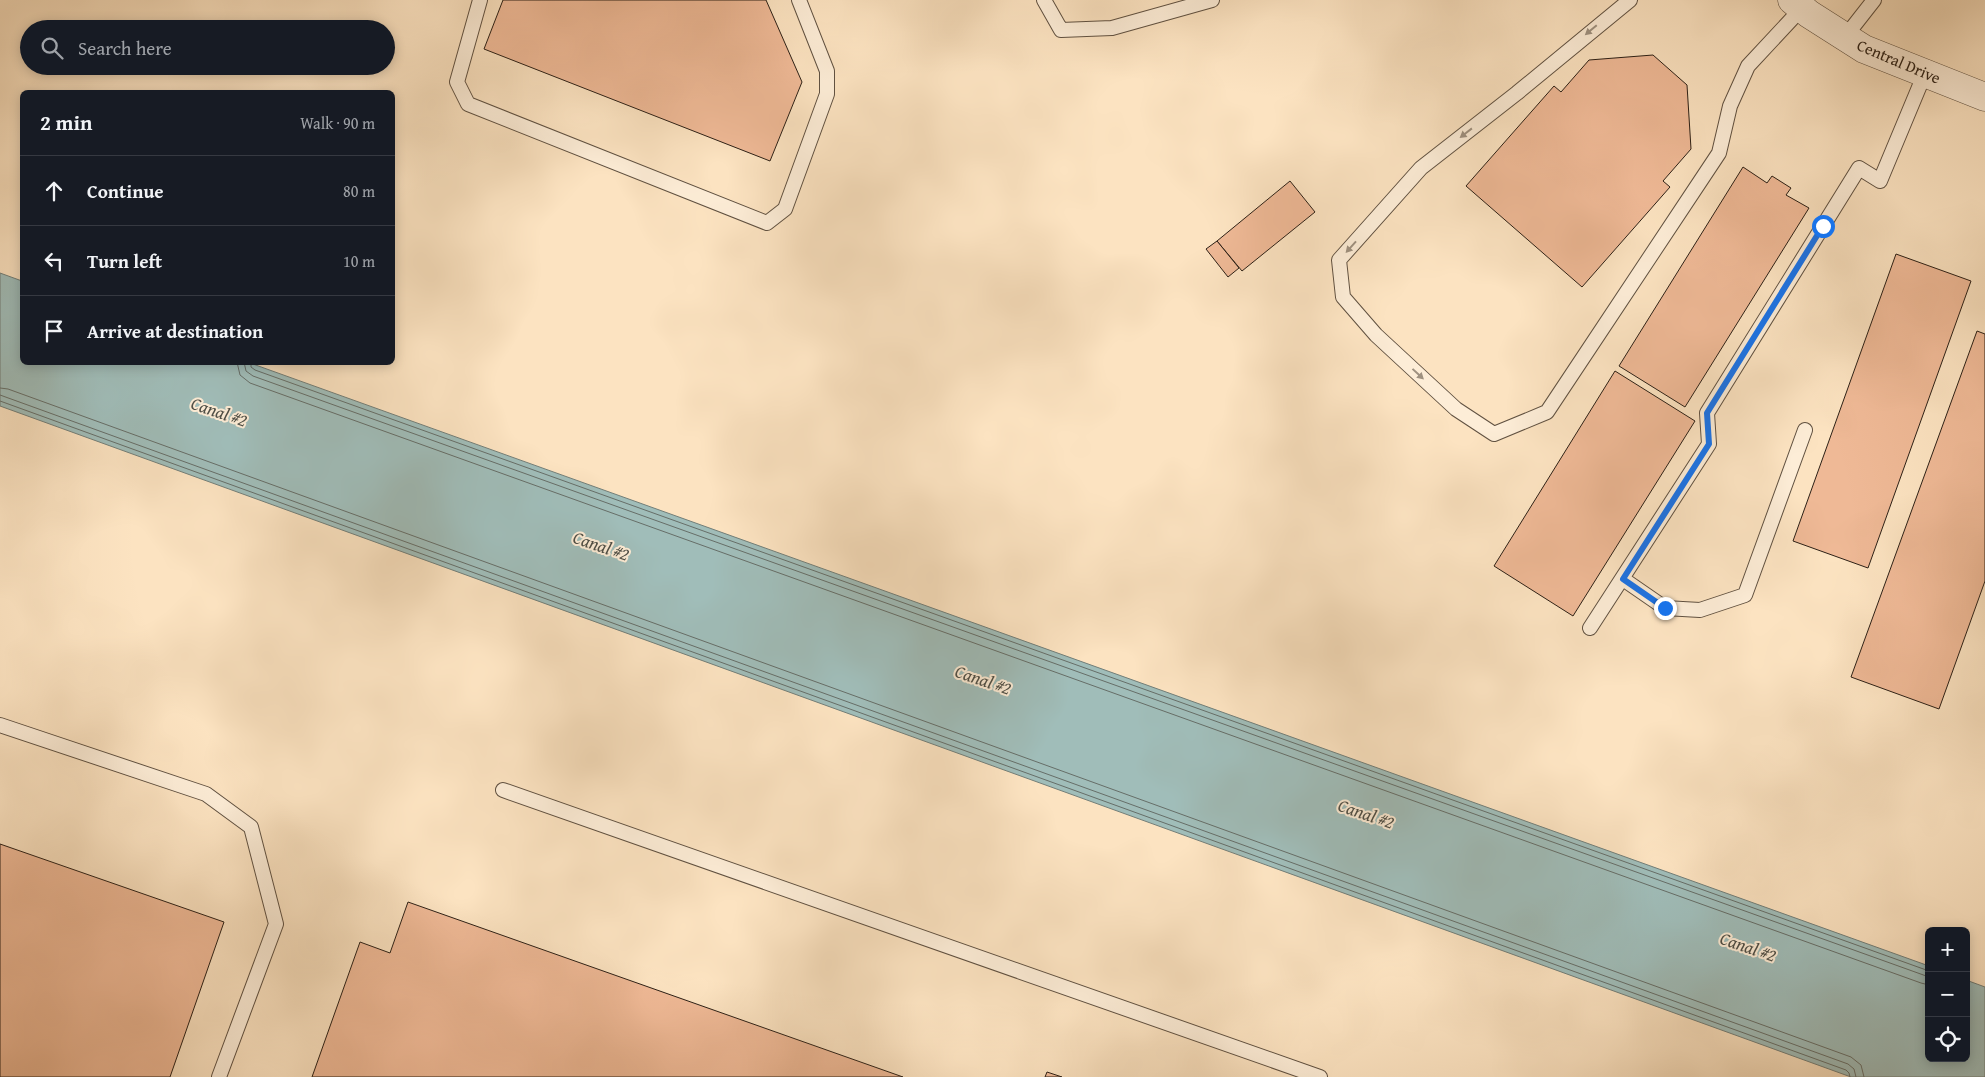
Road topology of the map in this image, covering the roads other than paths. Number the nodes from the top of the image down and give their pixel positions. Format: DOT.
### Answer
graph roads {
  1 [pos="480,0"];
  2 [pos="799,0"];
  3 [pos="1044,0"];
  4 [pos="1212,0"];
  5 [pos="1630,0"];
  6 [pos="1874,0"];
  7 [pos="1797,4"];
  8 [pos="1845,37"];
  9 [pos="1925,74"];
  10 [pos="1985,97"];
  11 [pos="1805,430"];
  12 [pos="1623,579"];
  13 [pos="1590,628"];
  14 [pos="0,726"];
  15 [pos="503,790"];
  16 [pos="219,1077"];
  17 [pos="1320,1077"];
  1 -- 2 [label="lane"];
  3 -- 4 [label="lane"];
  5 -- 7 [label="lane, one-way"];
  6 -- 8 [label="lane"];
  7 -- 8 [label="street, Central Drive"];
  8 -- 9 [label="street, Central Drive"];
  9 -- 10 [label="street, Central Drive"];
  9 -- 12 [label="lane"];
  11 -- 12 [label="lane"];
  12 -- 13 [label="lane"];
  14 -- 16 [label="lane"];
  15 -- 17 [label="lane"];
}
